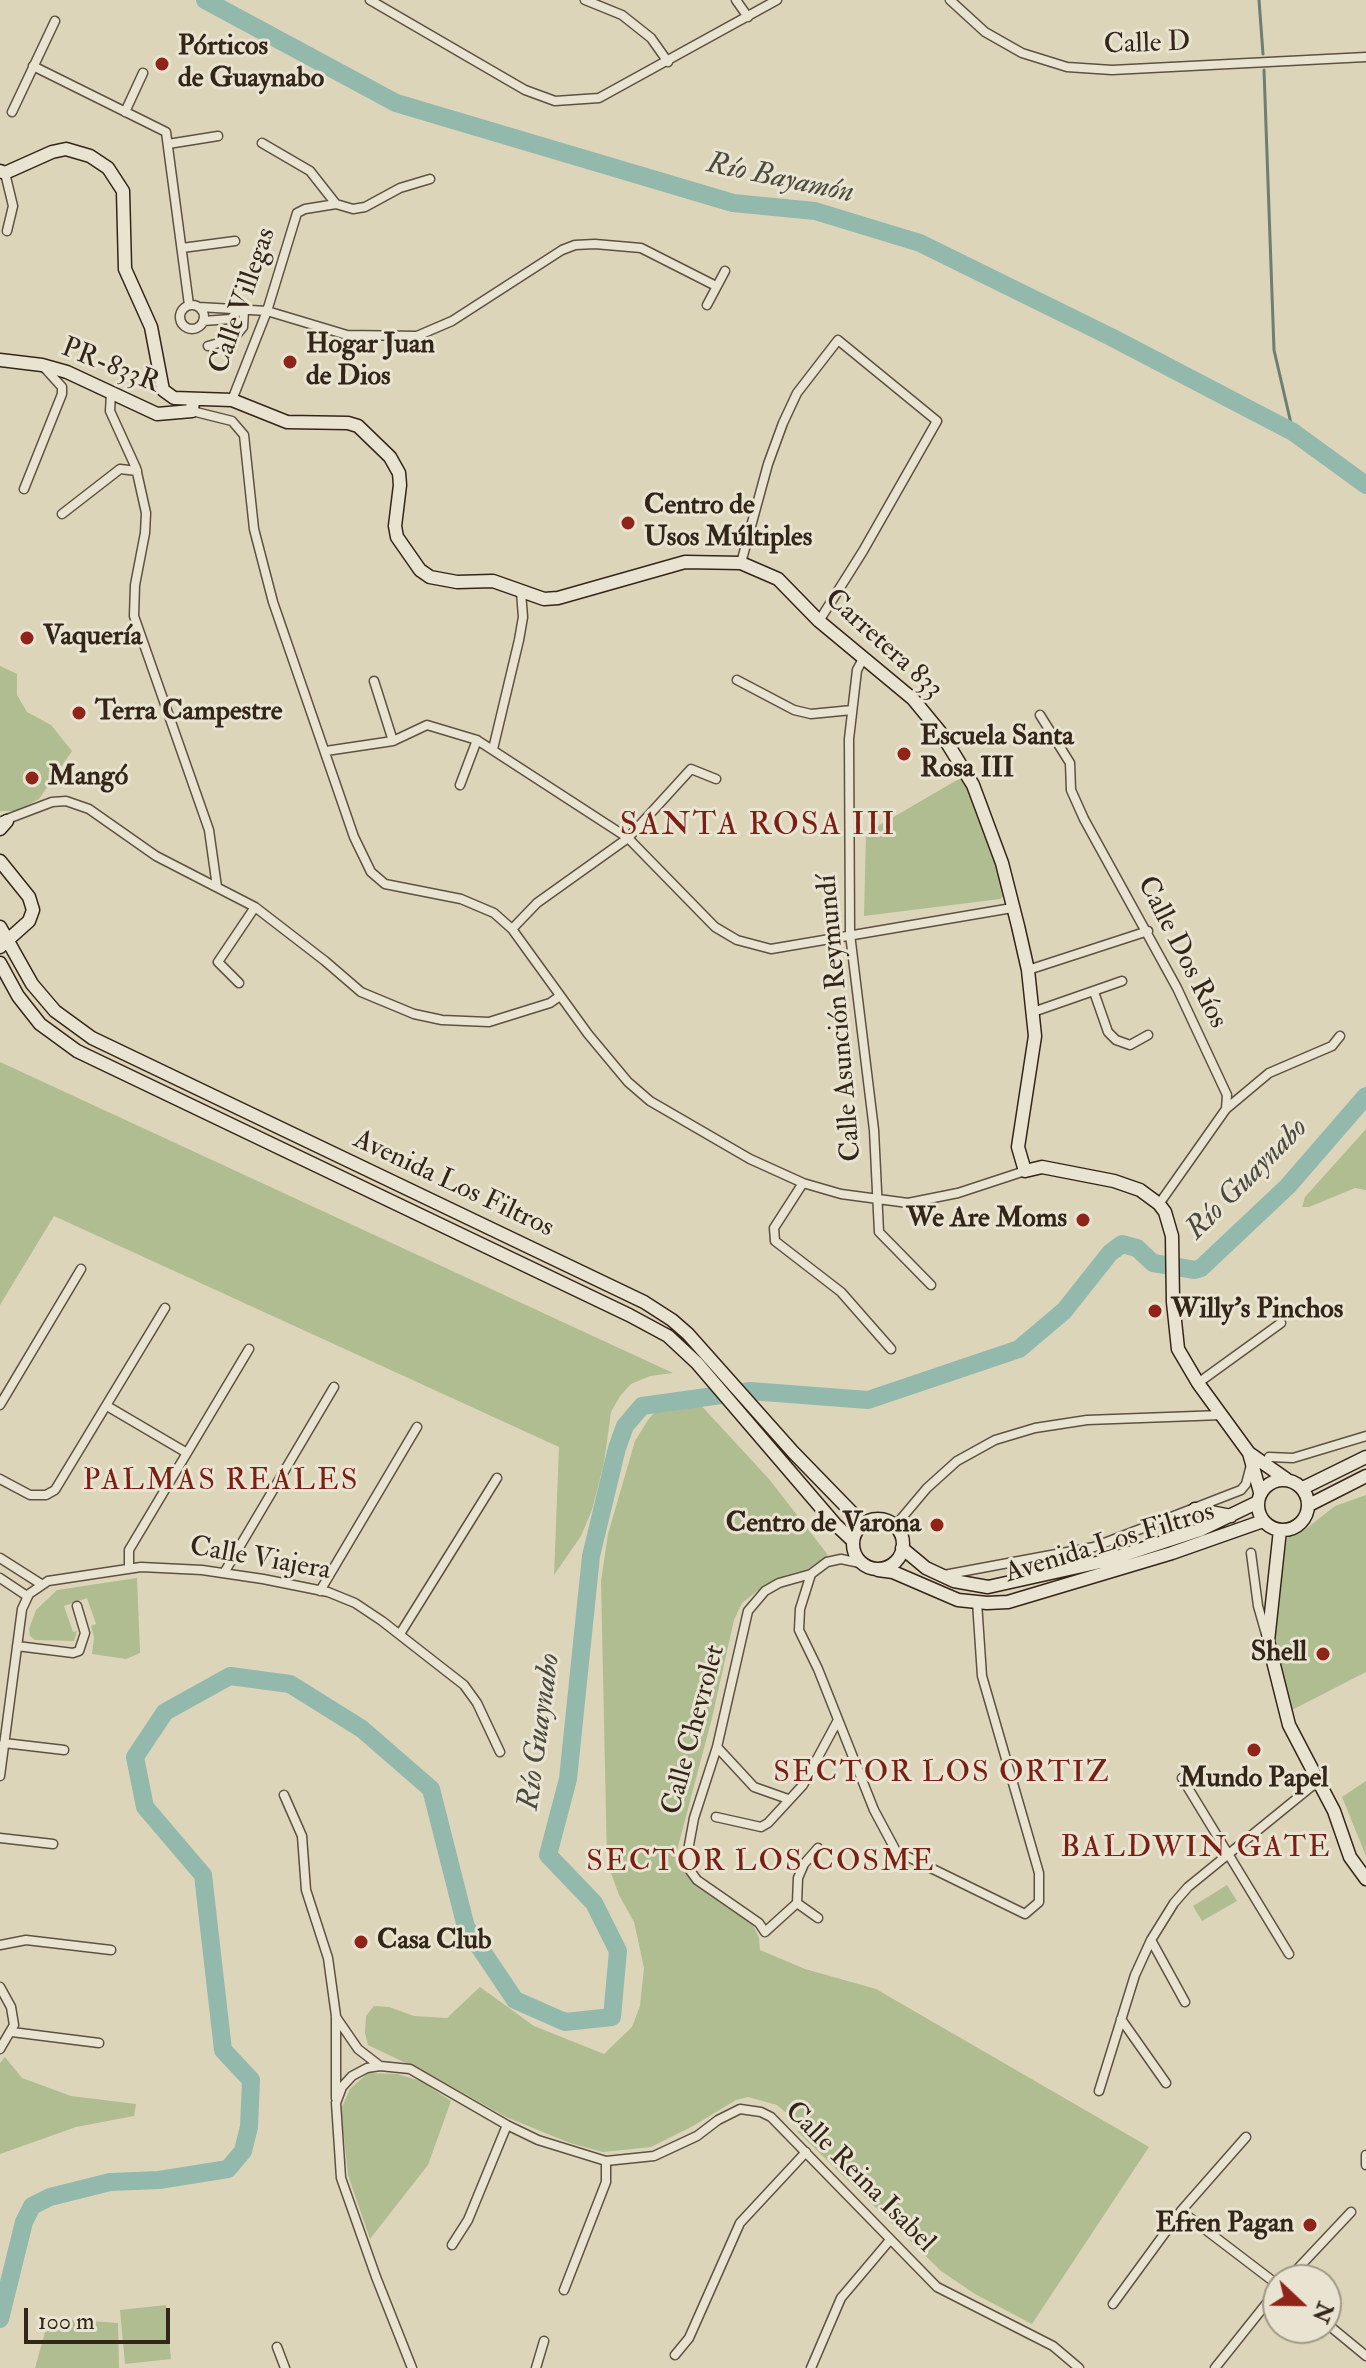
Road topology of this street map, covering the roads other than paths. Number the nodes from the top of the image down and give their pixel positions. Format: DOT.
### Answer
graph roads {
  1 [pos="370,0"];
  2 [pos="585,0"];
  3 [pos="736,0"];
  4 [pos="777,0"];
  5 [pos="950,0"];
  6 [pos="748,17"];
  7 [pos="55,21"];
  8 [pos="1366,57"];
  9 [pos="668,62"];
  10 [pos="33,66"];
  11 [pos="143,73"];
  12 [pos="12,112"];
  13 [pos="125,112"];
  14 [pos="218,136"];
  15 [pos="262,143"];
  16 [pos="168,144"];
  17 [pos="2,172"];
  18 [pos="430,179"];
  19 [pos="336,204"];
  20 [pos="7,231"];
  21 [pos="235,241"];
  22 [pos="182,248"];
  23 [pos="725,271"];
  24 [pos="716,286"];
  25 [pos="707,305"];
  26 [pos="194,306"];
  27 [pos="241,311"];
  28 [pos="267,311"];
  29 [pos="203,321"];
  30 [pos="208,346"];
  31 [pos="0,360"];
  32 [pos="42,365"];
  33 [pos="111,393"];
  34 [pos="232,400"];
  35 [pos="193,406"];
  36 [pos="137,471"];
  37 [pos="24,489"];
  38 [pos="62,514"];
  39 [pos="741,563"];
  40 [pos="521,592"];
  41 [pos="819,621"];
  42 [pos="863,659"];
  43 [pos="737,680"];
  44 [pos="374,681"];
  45 [pos="852,710"];
  46 [pos="1040,715"];
  47 [pos="477,740"];
  48 [pos="393,741"];
  49 [pos="493,749"];
  50 [pos="326,751"];
  51 [pos="716,779"];
  52 [pos="460,785"];
  53 [pos="2,824"];
  54 [pos="628,838"];
  55 [pos="0,861"];
  56 [pos="217,887"];
  57 [pos="255,907"];
  58 [pos="1012,908"];
  59 [pos="0,927"];
  60 [pos="512,929"];
  61 [pos="1148,931"];
  62 [pos="850,934"];
  63 [pos="4,944"];
  64 [pos="0,963"];
  65 [pos="1028,970"];
  66 [pos="1122,981"];
  67 [pos="239,983"];
  68 [pos="1094,992"];
  69 [pos="560,996"];
  70 [pos="1033,1012"];
  71 [pos="1148,1035"];
  72 [pos="1340,1036"];
  73 [pos="1226,1109"];
  74 [pos="1025,1171"];
  75 [pos="803,1183"];
  76 [pos="877,1199"];
  77 [pos="1159,1204"];
  78 [pos="81,1269"];
  79 [pos="931,1285"];
  80 [pos="165,1308"];
  81 [pos="1281,1323"];
  82 [pos="249,1349"];
  83 [pos="891,1349"];
  84 [pos="1198,1383"];
  85 [pos="334,1387"];
  86 [pos="0,1405"];
  87 [pos="107,1406"];
  88 [pos="1222,1415"];
  89 [pos="417,1427"];
  90 [pos="1366,1436"];
  91 [pos="187,1453"];
  92 [pos="1269,1457"];
  93 [pos="1366,1457"];
  94 [pos="1250,1459"];
  95 [pos="1366,1476"];
  96 [pos="497,1478"];
  97 [pos="0,1479"];
  98 [pos="1286,1479"];
  99 [pos="1303,1488"];
  100 [pos="1259,1497"];
  101 [pos="1309,1505"];
  102 [pos="1195,1509"];
  103 [pos="1231,1516"];
  104 [pos="1263,1521"];
  105 [pos="863,1524"];
  106 [pos="895,1526"];
  107 [pos="1280,1530"];
  108 [pos="853,1541"];
  109 [pos="902,1548"];
  110 [pos="1251,1553"];
  111 [pos="0,1558"];
  112 [pos="860,1563"];
  113 [pos="129,1569"];
  114 [pos="878,1570"];
  115 [pos="224,1573"];
  116 [pos="811,1574"];
  117 [pos="941,1575"];
  118 [pos="0,1578"];
  119 [pos="41,1584"];
  120 [pos="320,1591"];
  121 [pos="27,1596"];
  122 [pos="977,1602"];
  123 [pos="77,1606"];
  124 [pos="400,1634"];
  125 [pos="1268,1641"];
  126 [pos="17,1646"];
  127 [pos="838,1720"];
  128 [pos="4,1743"];
  129 [pos="717,1747"];
  130 [pos="64,1750"];
  131 [pos="500,1752"];
  132 [pos="0,1776"];
  133 [pos="1182,1778"];
  134 [pos="1317,1782"];
  135 [pos="284,1795"];
  136 [pos="788,1799"];
  137 [pos="716,1817"];
  138 [pos="0,1838"];
  139 [pos="53,1844"];
  140 [pos="818,1848"];
  141 [pos="1230,1853"];
  142 [pos="1366,1879"];
  143 [pos="797,1903"];
  144 [pos="818,1918"];
  145 [pos="1151,1940"];
  146 [pos="0,1945"];
  147 [pos="111,1950"];
  148 [pos="1289,1954"];
  149 [pos="0,1987"];
  150 [pos="1185,2002"];
  151 [pos="336,2016"];
  152 [pos="1121,2019"];
  153 [pos="12,2032"];
  154 [pos="99,2043"];
  155 [pos="0,2049"];
  156 [pos="380,2066"];
  157 [pos="1166,2083"];
  158 [pos="1099,2091"];
  159 [pos="336,2103"];
  160 [pos="507,2125"];
  161 [pos="1246,2137"];
  162 [pos="806,2152"];
  163 [pos="1366,2155"];
  164 [pos="606,2161"];
  165 [pos="1366,2165"];
  166 [pos="1181,2211"];
  167 [pos="1351,2212"];
  168 [pos="890,2240"];
  169 [pos="452,2245"];
  170 [pos="1302,2264"];
  171 [pos="1262,2274"];
  172 [pos="564,2290"];
  173 [pos="1113,2304"];
  174 [pos="1262,2308"];
  175 [pos="1342,2336"];
  176 [pos="544,2341"];
  177 [pos="277,2347"];
  178 [pos="675,2355"];
  179 [pos="1366,2356"];
  180 [pos="285,2368"];
  181 [pos="412,2368"];
  182 [pos="536,2368"];
  183 [pos="811,2368"];
  184 [pos="1079,2368"];
  185 [pos="1215,2368"];
  1 -- 9 [label="street"];
  2 -- 9 [label="street"];
  3 -- 6 [label="street"];
  4 -- 6 [label="street"];
  5 -- 8 [label="street, Calle D"];
  6 -- 9 [label="street"];
  7 -- 10 [label="street"];
  10 -- 12 [label="street"];
  10 -- 13 [label="street"];
  11 -- 13 [label="street"];
  13 -- 16 [label="street"];
  14 -- 16 [label="street"];
  15 -- 19 [label="street"];
  16 -- 22 [label="street"];
  17 -- 20 [label="street"];
  17 -- 35 [label="main road, Carretera 833"];
  18 -- 19 [label="street, Calle Villegas"];
  19 -- 28 [label="street, Calle Villegas"];
  21 -- 22 [label="street"];
  22 -- 26 [label="street"];
  23 -- 24 [label="street"];
  24 -- 25 [label="street"];
  24 -- 28 [label="street"];
  26 -- 27 [label="street"];
  26 -- 29 [label="street"];
  26 -- 29 [label="street"];
  27 -- 28 [label="street"];
  27 -- 29 [label="street"];
  27 -- 30 [label="street"];
  28 -- 34 [label="street, Calle Villegas"];
  31 -- 32 [label="main road, PR-833R / PR-833R"];
  32 -- 33 [label="main road, PR-833R / PR-833R"];
  32 -- 37 [label="street"];
  33 -- 35 [label="main road, PR-833R / PR-833R"];
  33 -- 36 [label="street"];
  34 -- 35 [label="main road, Carretera 833"];
  34 -- 40 [label="main road, Carretera 833"];
  35 -- 50 [label="street"];
  36 -- 38 [label="street"];
  36 -- 56 [label="street"];
  39 -- 40 [label="main road, Carretera 833"];
  39 -- 41 [label="main road, Carretera 833"];
  39 -- 41 [label="street"];
  40 -- 49 [label="street"];
  41 -- 42 [label="main road, Carretera 833"];
  42 -- 45 [label="street, Calle Asunción Reymundí"];
  42 -- 58 [label="main road, Carretera 833"];
  43 -- 45 [label="street"];
  44 -- 48 [label="street"];
  45 -- 62 [label="street, Calle Asunción Reymundí"];
  46 -- 61 [label="street, Calle Dos Ríos"];
  47 -- 48 [label="street"];
  47 -- 49 [label="street"];
  47 -- 52 [label="street"];
  48 -- 50 [label="street"];
  49 -- 54 [label="street"];
  50 -- 60 [label="street"];
  51 -- 54 [label="street"];
  53 -- 56 [label="street"];
  54 -- 60 [label="street"];
  54 -- 62 [label="street"];
  55 -- 63 [label="main road"];
  56 -- 57 [label="street"];
  57 -- 67 [label="street"];
  57 -- 69 [label="street"];
  58 -- 62 [label="street"];
  58 -- 65 [label="main road, Carretera 833"];
  59 -- 63 [label="main road, Avenida Los Filtros"];
  60 -- 69 [label="street"];
  61 -- 65 [label="street"];
  61 -- 73 [label="street, Calle Dos Ríos"];
  62 -- 76 [label="street, Calle Asunción Reymundí"];
  63 -- 105 [label="main road, Avenida Los Filtros"];
  64 -- 108 [label="main road, Avenida Los Filtros"];
  65 -- 70 [label="main road, Carretera 833"];
  66 -- 68 [label="street"];
  68 -- 70 [label="street"];
  68 -- 71 [label="street"];
  69 -- 75 [label="street"];
  70 -- 74 [label="main road, Carretera 833"];
  72 -- 73 [label="street"];
  73 -- 77 [label="street"];
  74 -- 76 [label="street"];
  74 -- 77 [label="main road"];
  75 -- 76 [label="street"];
  75 -- 83 [label="street"];
  76 -- 79 [label="street, Calle Asunción Reymundí"];
  77 -- 84 [label="main road"];
  78 -- 86 [label="street"];
  80 -- 87 [label="street"];
  81 -- 84 [label="street"];
  82 -- 91 [label="street"];
  84 -- 88 [label="main road"];
  85 -- 115 [label="street"];
  87 -- 91 [label="street"];
  87 -- 97 [label="street"];
  88 -- 94 [label="main road"];
  88 -- 106 [label="street"];
  89 -- 120 [label="street"];
  90 -- 92 [label="street"];
  91 -- 113 [label="street"];
  93 -- 99 [label="main road"];
  94 -- 98 [label="main road"];
  94 -- 100 [label="main road"];
  94 -- 102 [label="street"];
  95 -- 101 [label="main road"];
  96 -- 124 [label="street"];
  98 -- 99 [label="main road"];
  98 -- 100 [label="main road"];
  99 -- 101 [label="main road"];
  100 -- 103 [label="main road, Avenida Los Filtros"];
  100 -- 104 [label="main road"];
  101 -- 107 [label="main road"];
  102 -- 103 [label="main road"];
  102 -- 117 [label="street"];
  103 -- 117 [label="main road, Avenida Los Filtros"];
  104 -- 107 [label="main road"];
  104 -- 122 [label="main road, Avenida Los Filtros"];
  105 -- 106 [label="main road"];
  105 -- 108 [label="main road"];
  106 -- 109 [label="main road"];
  107 -- 125 [label="main road"];
  108 -- 112 [label="main road"];
  109 -- 114 [label="main road"];
  109 -- 117 [label="main road, Avenida Los Filtros"];
  110 -- 125 [label="street"];
  111 -- 119 [label="street"];
  112 -- 114 [label="main road"];
  112 -- 116 [label="street, Calle Chevrolet"];
  113 -- 115 [label="street, Calle Viajera"];
  113 -- 119 [label="street, Calle Viajera"];
  114 -- 122 [label="main road, Avenida Los Filtros"];
  115 -- 120 [label="street, Calle Viajera"];
  116 -- 127 [label="street"];
  116 -- 129 [label="street, Calle Chevrolet"];
  118 -- 121 [label="street"];
  119 -- 121 [label="street"];
  120 -- 124 [label="street, Calle Viajera"];
  121 -- 126 [label="street"];
  122 -- 127 [label="street"];
  123 -- 126 [label="street"];
  124 -- 131 [label="street, Calle Viajera"];
  125 -- 134 [label="main road"];
  126 -- 128 [label="street"];
  127 -- 136 [label="street"];
  128 -- 130 [label="street"];
  128 -- 132 [label="street"];
  129 -- 136 [label="street"];
  129 -- 143 [label="street, Calle Chevrolet"];
  133 -- 141 [label="street"];
  134 -- 141 [label="street"];
  134 -- 142 [label="main road"];
  135 -- 151 [label="street"];
  136 -- 137 [label="street"];
  138 -- 139 [label="street"];
  140 -- 143 [label="street"];
  141 -- 145 [label="street"];
  141 -- 148 [label="street"];
  143 -- 144 [label="street"];
  145 -- 150 [label="street"];
  145 -- 152 [label="street"];
  146 -- 147 [label="street"];
  149 -- 153 [label="street"];
  151 -- 156 [label="street"];
  151 -- 159 [label="street"];
  152 -- 157 [label="street"];
  152 -- 158 [label="street"];
  153 -- 154 [label="street"];
  153 -- 155 [label="street"];
  156 -- 159 [label="street"];
  156 -- 160 [label="street, Calle Reina Isabel"];
  159 -- 181 [label="street"];
  160 -- 164 [label="street, Calle Reina Isabel"];
  160 -- 169 [label="street"];
  161 -- 166 [label="street"];
  162 -- 164 [label="street, Calle Reina Isabel"];
  162 -- 168 [label="street, Calle Reina Isabel"];
  162 -- 178 [label="street"];
  163 -- 165 [label="street"];
  164 -- 172 [label="street"];
  166 -- 171 [label="street"];
  166 -- 173 [label="street"];
  167 -- 170 [label="street"];
  168 -- 183 [label="street"];
  168 -- 184 [label="street, Calle Reina Isabel"];
  174 -- 185 [label="street"];
  175 -- 179 [label="street"];
  176 -- 182 [label="street"];
  177 -- 180 [label="street"];
}
